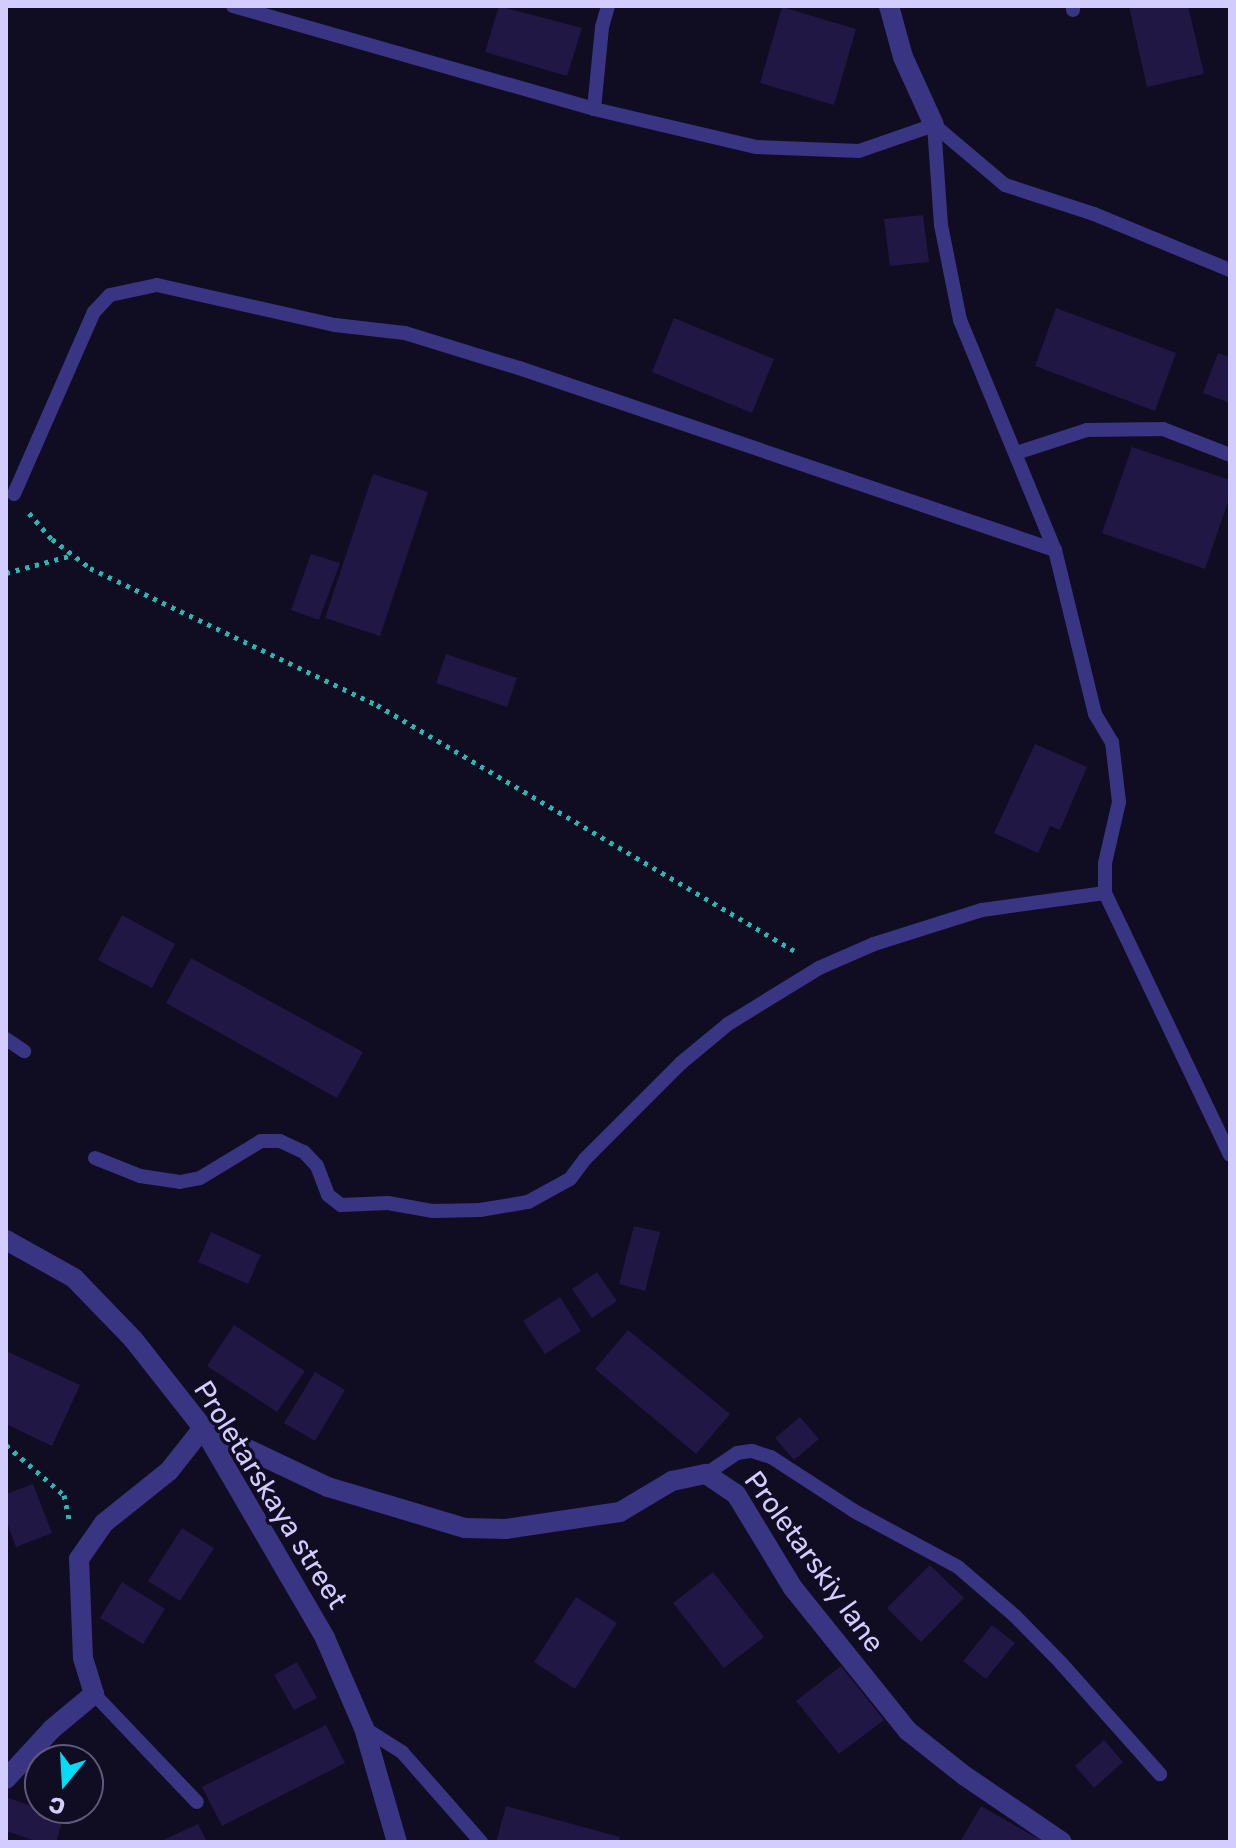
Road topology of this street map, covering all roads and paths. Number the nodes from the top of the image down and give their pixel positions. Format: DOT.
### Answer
graph roads {
  1 [pos="233,6"];
  2 [pos="608,6"];
  3 [pos="889,6"];
  4 [pos="594,109"];
  5 [pos="934,125"];
  6 [pos="1230,270"];
  7 [pos="1016,453"];
  8 [pos="1230,455"];
  9 [pos="14,494"];
  10 [pos="1055,550"];
  11 [pos="70,556"];
  12 [pos="6,573"];
  13 [pos="1105,893"];
  14 [pos="819,968"];
  15 [pos="6,1039"];
  16 [pos="24,1051"];
  17 [pos="1230,1155"];
  18 [pos="95,1158"];
  19 [pos="6,1240"];
  20 [pos="203,1428"];
  21 [pos="6,1445"];
  22 [pos="706,1474"];
  23 [pos="79,1559"];
  24 [pos="94,1694"];
  25 [pos="364,1728"];
  26 [pos="1160,1774"];
  27 [pos="6,1779"];
  28 [pos="197,1802"];
  29 [pos="397,1842"];
  30 [pos="481,1842"];
  31 [pos="1062,1842"];
  1 -- 4 [label="lane"];
  2 -- 4 [label="lane"];
  3 -- 5 [label="street"];
  4 -- 5 [label="lane"];
  5 -- 6 [label="lane"];
  5 -- 7 [label="lane"];
  7 -- 8 [label="lane"];
  7 -- 10 [label="lane"];
  9 -- 10 [label="lane"];
  9 -- 11 [label="path"];
  10 -- 13 [label="lane"];
  11 -- 12 [label="path"];
  11 -- 14 [label="path"];
  13 -- 14 [label="lane"];
  13 -- 17 [label="lane"];
  14 -- 18 [label="lane"];
  15 -- 16 [label="lane"];
  19 -- 20 [label="street, Proletarskaya street"];
  20 -- 22 [label="street, Proletarskiy lane"];
  20 -- 23 [label="street"];
  20 -- 25 [label="street, Proletarskaya street"];
  21 -- 23 [label="path"];
  22 -- 26 [label="lane"];
  22 -- 31 [label="street, Proletarskiy lane"];
  23 -- 24 [label="street"];
  24 -- 27 [label="street"];
  24 -- 28 [label="lane"];
  25 -- 29 [label="street, Proletarskaya street"];
  25 -- 30 [label="lane"];
}
